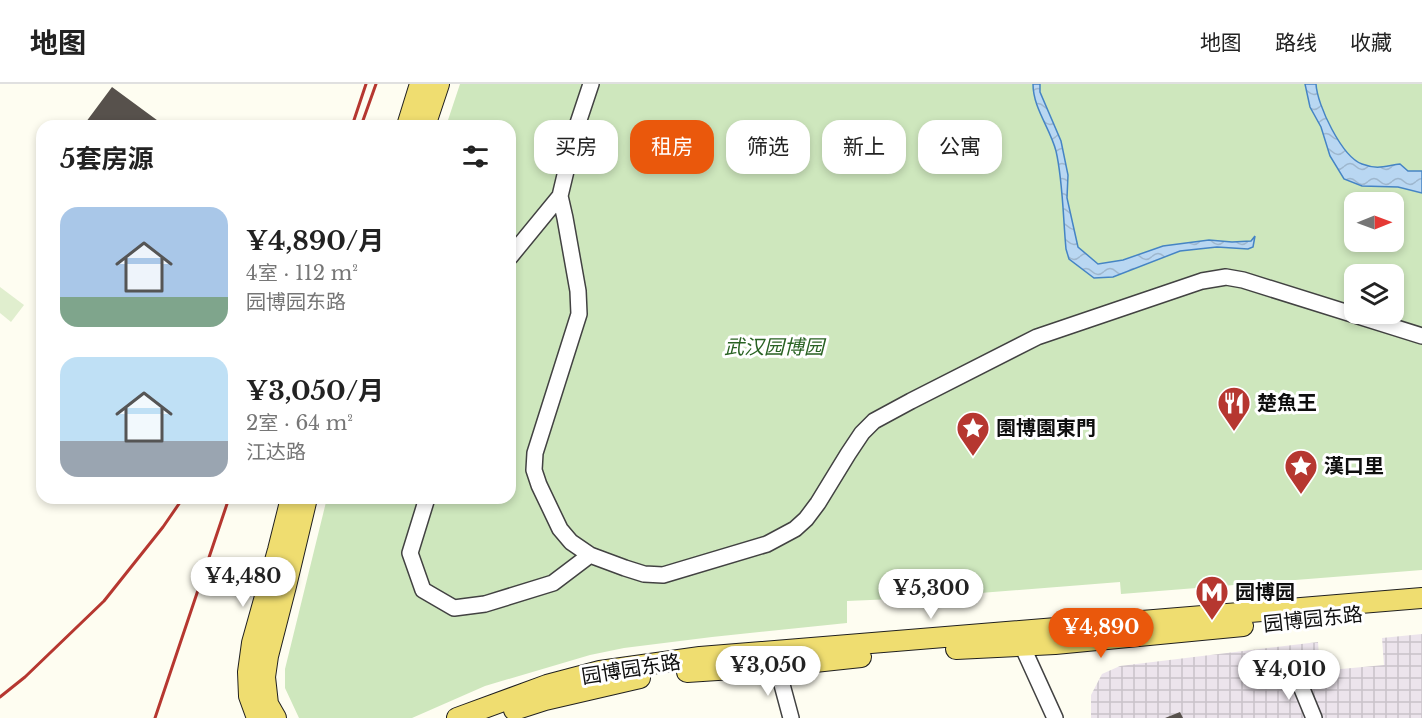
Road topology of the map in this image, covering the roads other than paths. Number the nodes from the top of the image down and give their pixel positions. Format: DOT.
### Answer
graph roads {
  1 [pos="420,84"];
  2 [pos="439,84"];
  3 [pos="591,84"];
  4 [pos="409,120"];
  5 [pos="427,120"];
  6 [pos="560,196"];
  7 [pos="516,250"];
  8 [pos="1422,336"];
  9 [pos="289,504"];
  10 [pos="306,504"];
  11 [pos="426,504"];
  12 [pos="590,555"];
  13 [pos="1422,598"];
  14 [pos="1422,609"];
  15 [pos="1019,639"];
  16 [pos="777,666"];
  17 [pos="1295,672"];
  18 [pos="257,718"];
  19 [pos="276,718"];
  20 [pos="457,718"];
  21 [pos="493,718"];
  22 [pos="791,718"];
  23 [pos="1055,718"];
  24 [pos="1314,718"];
  1 -- 4 [label="main road"];
  2 -- 5 [label="main road"];
  3 -- 6 [label="street"];
  6 -- 7 [label="street"];
  6 -- 12 [label="street"];
  8 -- 12 [label="street"];
  9 -- 18 [label="main road"];
  10 -- 19 [label="main road"];
  11 -- 12 [label="street"];
  13 -- 15 [label="main road, 园博园东路"];
  14 -- 15 [label="main road, 园博园东路"];
  15 -- 16 [label="main road, 园博园东路"];
  15 -- 20 [label="main road, 园博园东路"];
  15 -- 23 [label="street"];
  16 -- 21 [label="main road, 园博园东路"];
  16 -- 22 [label="street"];
  17 -- 24 [label="street"];
}
